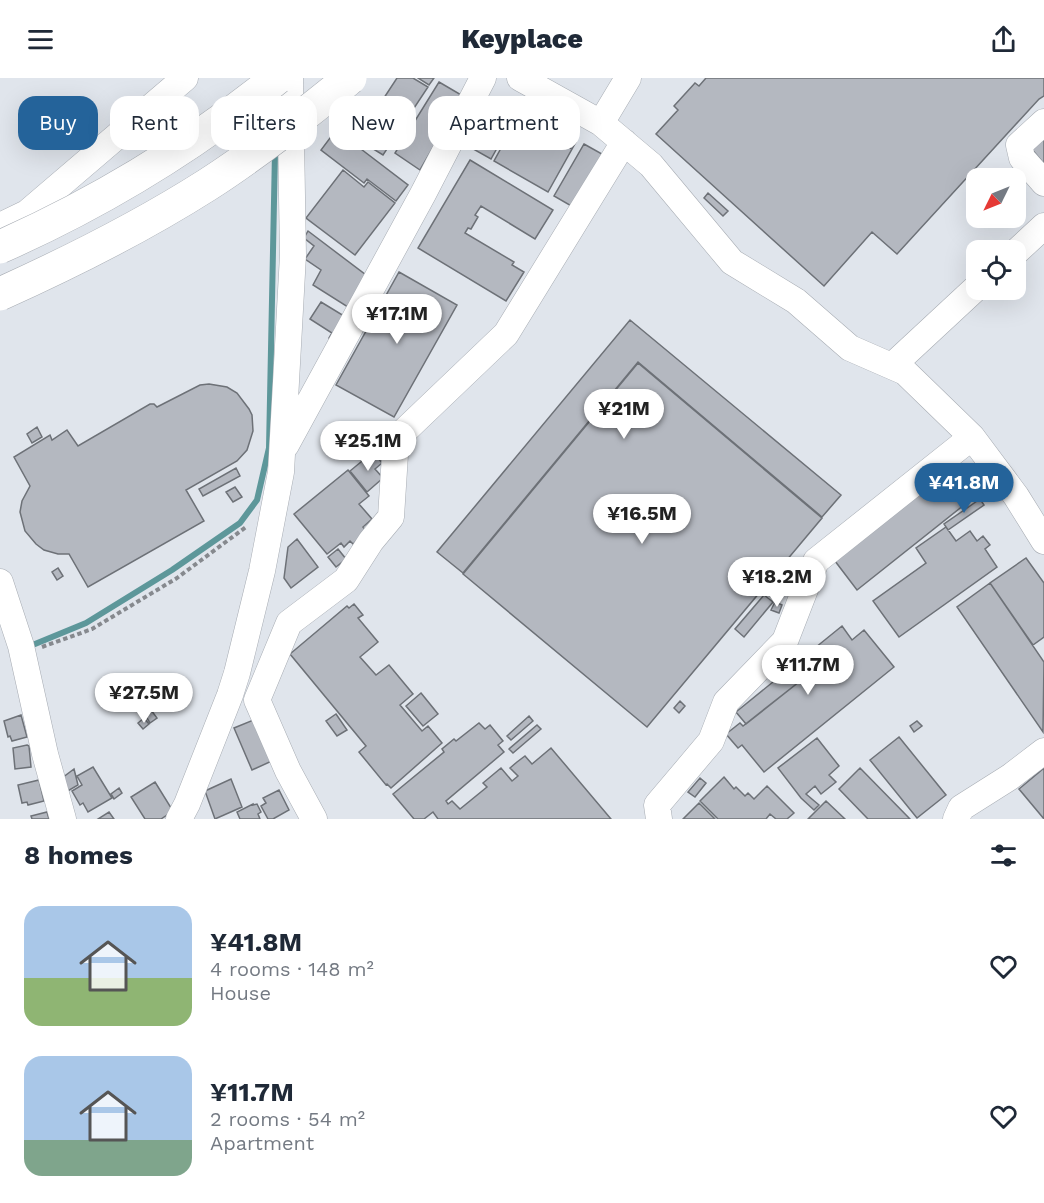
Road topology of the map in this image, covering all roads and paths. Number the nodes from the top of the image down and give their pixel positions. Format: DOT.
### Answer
graph roads {
  1 [pos="185,78"];
  2 [pos="277,78"];
  3 [pos="290,78"];
  4 [pos="350,78"];
  5 [pos="483,78"];
  6 [pos="520,78"];
  7 [pos="628,78"];
  8 [pos="1044,122"];
  9 [pos="601,123"];
  10 [pos="624,142"];
  11 [pos="1044,183"];
  12 [pos="27,213"];
  13 [pos="0,226"];
  14 [pos="1044,226"];
  15 [pos="1026,243"];
  16 [pos="0,247"];
  17 [pos="0,262"];
  18 [pos="0,294"];
  19 [pos="966,297"];
  20 [pos="892,366"];
  21 [pos="972,437"];
  22 [pos="281,454"];
  23 [pos="249,523"];
  24 [pos="1044,541"];
  25 [pos="0,582"];
  26 [pos="21,646"];
  27 [pos="1044,751"];
  28 [pos="63,819"];
  29 [pos="178,819"];
  30 [pos="314,819"];
  31 [pos="659,819"];
  32 [pos="956,819"];
  1 -- 12 [label="street"];
  2 -- 16 [label="highway, bridge"];
  3 -- 22 [label="street"];
  4 -- 18 [label="highway, bridge"];
  5 -- 22 [label="street"];
  6 -- 9 [label="street"];
  7 -- 9 [label="street"];
  8 -- 11 [label="street"];
  9 -- 10 [label="street"];
  10 -- 20 [label="street"];
  10 -- 30 [label="street"];
  12 -- 13 [label="street"];
  12 -- 17 [label="street"];
  14 -- 15 [label="street"];
  19 -- 20 [label="street"];
  20 -- 21 [label="street"];
  21 -- 24 [label="street"];
  21 -- 31 [label="street"];
  22 -- 29 [label="street"];
  23 -- 26 [label="path"];
  25 -- 26 [label="street"];
  26 -- 28 [label="street"];
  27 -- 32 [label="street"];
}
